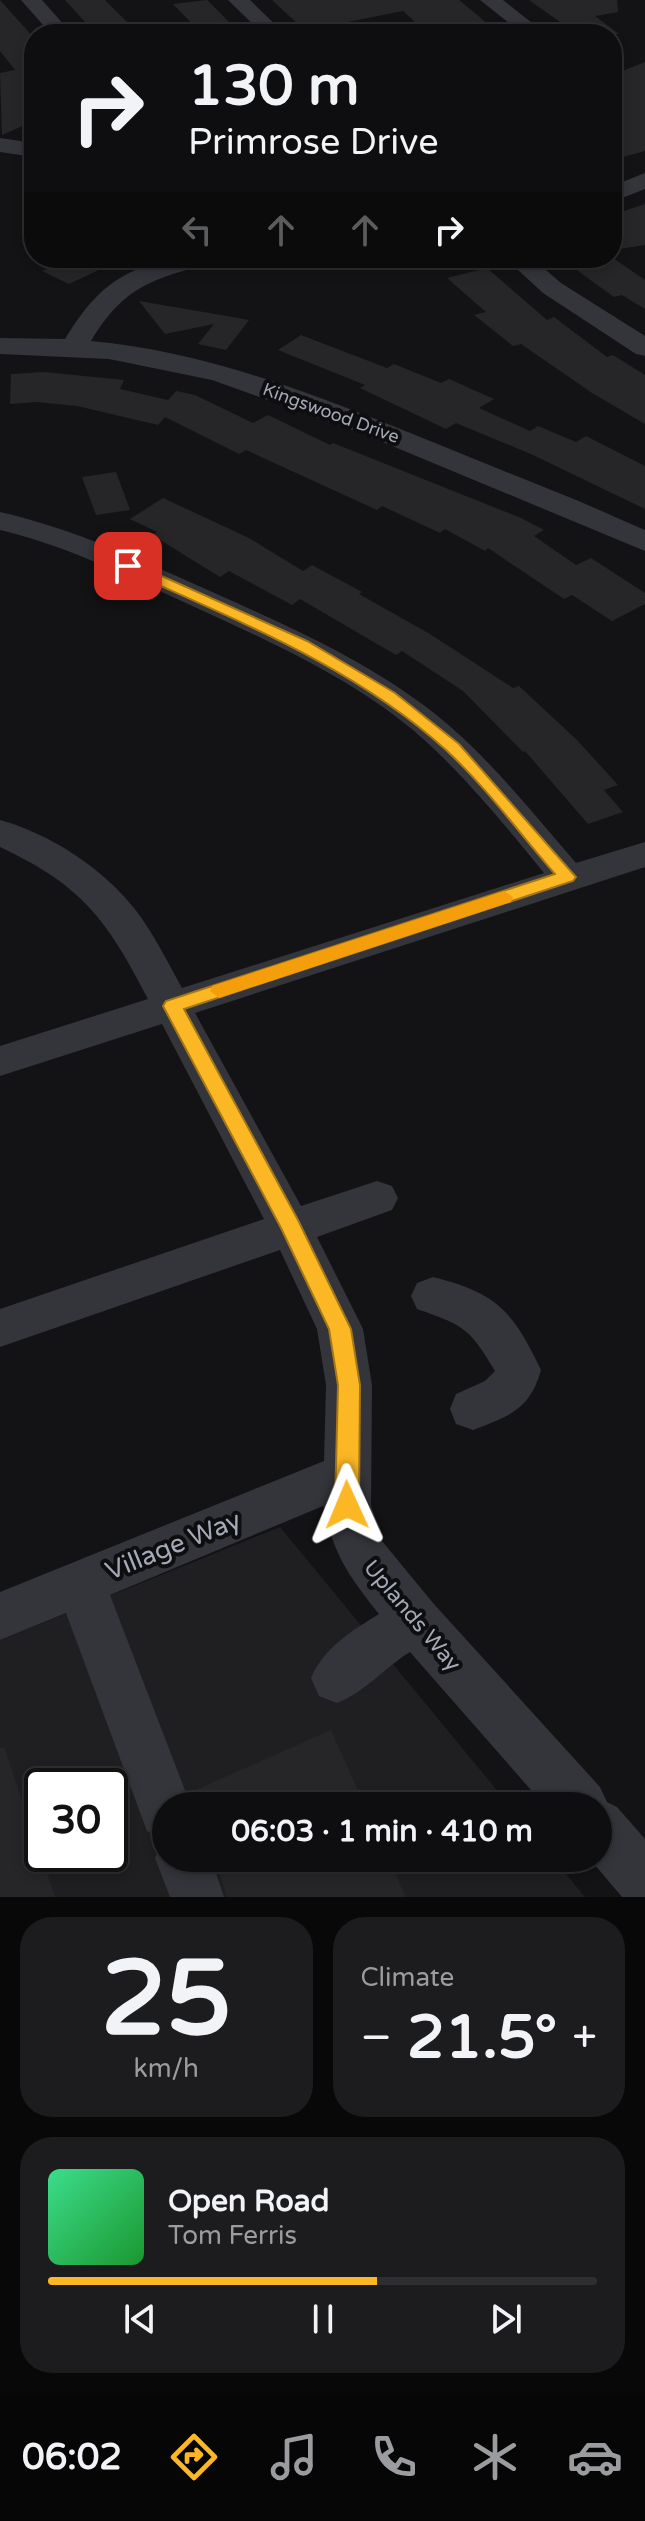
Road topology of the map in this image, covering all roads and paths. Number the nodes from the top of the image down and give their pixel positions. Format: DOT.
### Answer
graph roads {
  1 [pos="31,0"];
  2 [pos="238,0"];
  3 [pos="490,0"];
  4 [pos="53,24"];
  5 [pos="264,24"];
  6 [pos="522,24"];
  7 [pos="3,149"];
  8 [pos="24,150"];
  9 [pos="645,180"];
  10 [pos="622,190"];
  11 [pos="166,268"];
  12 [pos="529,268"];
  13 [pos="0,346"];
  14 [pos="73,348"];
  15 [pos="645,348"];
  16 [pos="0,521"];
  17 [pos="645,542"];
  18 [pos="0,832"];
  19 [pos="645,854"];
  20 [pos="567,877"];
  21 [pos="173,1006"];
  22 [pos="0,1061"];
  23 [pos="377,1198"];
  24 [pos="290,1226"];
  25 [pos="433,1296"];
  26 [pos="0,1328"];
  27 [pos="473,1409"];
  28 [pos="346,1474"];
  29 [pos="80,1583"];
  30 [pos="0,1616"];
  31 [pos="415,1620"];
  32 [pos="337,1678"];
  33 [pos="158,1792"];
  34 [pos="569,1792"];
  1 -- 4 [label="street"];
  2 -- 5 [label="street"];
  3 -- 6 [label="street"];
  7 -- 8 [label="street"];
  9 -- 10 [label="street"];
  11 -- 14 [label="street"];
  12 -- 15 [label="street"];
  13 -- 14 [label="street, Kingswood Drive"];
  14 -- 17 [label="street, Kingswood Drive"];
  16 -- 20 [label="street"];
  18 -- 21 [label="street, Uplands Way"];
  19 -- 20 [label="street"];
  20 -- 21 [label="street"];
  21 -- 22 [label="street"];
  21 -- 24 [label="street, Uplands Way"];
  23 -- 24 [label="street"];
  24 -- 26 [label="street"];
  24 -- 28 [label="street, Uplands Way"];
  25 -- 27 [label="street"];
  28 -- 29 [label="street, Village Way"];
  28 -- 31 [label="street, Uplands Way"];
  29 -- 30 [label="street, Village Way"];
  29 -- 33 [label="street"];
  31 -- 32 [label="street"];
  31 -- 34 [label="street, Uplands Way"];
}
